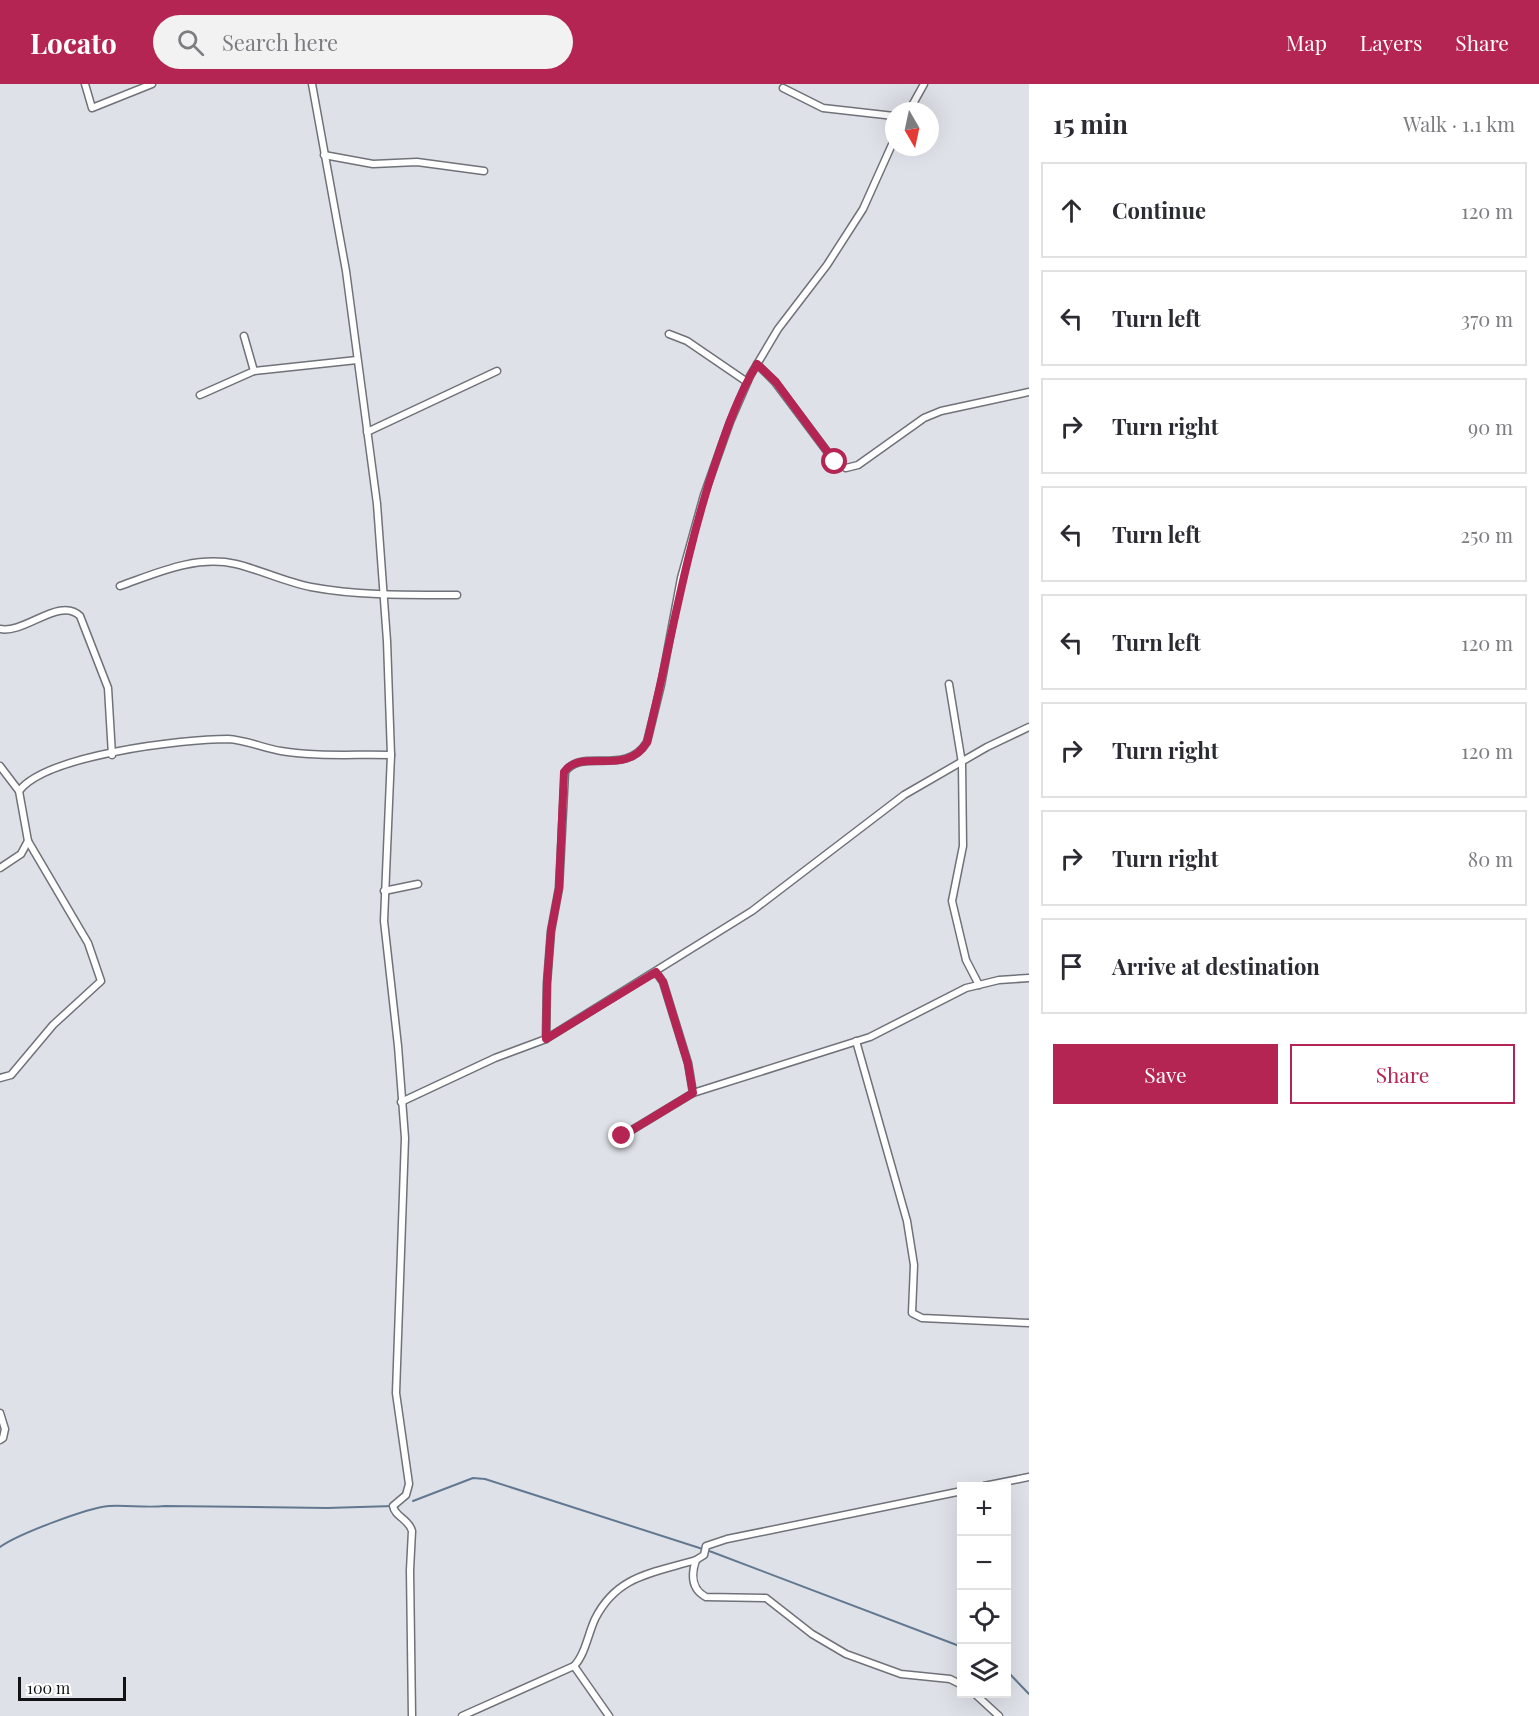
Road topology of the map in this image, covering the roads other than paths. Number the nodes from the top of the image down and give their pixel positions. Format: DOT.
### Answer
graph roads {
  1 [pos="85,84"];
  2 [pos="152,84"];
  3 [pos="312,84"];
  4 [pos="924,84"];
  5 [pos="783,88"];
  6 [pos="914,102"];
  7 [pos="885,115"];
  8 [pos="324,155"];
  9 [pos="887,156"];
  10 [pos="484,171"];
  11 [pos="669,334"];
  12 [pos="244,336"];
  13 [pos="357,360"];
  14 [pos="757,364"];
  15 [pos="255,371"];
  16 [pos="497,371"];
  17 [pos="747,382"];
  18 [pos="1029,392"];
  19 [pos="200,395"];
  20 [pos="367,432"];
  21 [pos="120,586"];
  22 [pos="383,594"];
  23 [pos="457,596"];
  24 [pos="1,630"];
  25 [pos="949,684"];
  26 [pos="1029,727"];
  27 [pos="112,755"];
  28 [pos="391,755"];
  29 [pos="962,763"];
  30 [pos="0,766"];
  31 [pos="19,791"];
  32 [pos="28,841"];
  33 [pos="0,868"];
  34 [pos="418,884"];
  35 [pos="384,891"];
  36 [pos="652,974"];
  37 [pos="1029,978"];
  38 [pos="979,985"];
  39 [pos="546,1039"];
  40 [pos="856,1041"];
  41 [pos="0,1078"];
  42 [pos="693,1093"];
  43 [pos="401,1101"];
  44 [pos="622,1136"];
  45 [pos="1029,1323"];
  46 [pos="0,1413"];
  47 [pos="0,1440"];
  48 [pos="1029,1477"];
  49 [pos="1004,1482"];
  50 [pos="957,1492"];
  51 [pos="696,1560"];
  52 [pos="574,1666"];
  53 [pos="957,1683"];
  54 [pos="979,1698"];
  55 [pos="411,1716"];
  56 [pos="462,1716"];
  57 [pos="609,1716"];
  58 [pos="999,1716"];
  1 -- 2 [label="street"];
  3 -- 8 [label="street"];
  4 -- 6 [label="street"];
  5 -- 7 [label="street"];
  8 -- 10 [label="street"];
  8 -- 13 [label="street"];
  9 -- 14 [label="street"];
  11 -- 17 [label="street"];
  12 -- 15 [label="street"];
  13 -- 15 [label="street"];
  13 -- 20 [label="street"];
  14 -- 17 [label="street"];
  14 -- 18 [label="street"];
  15 -- 19 [label="street"];
  16 -- 20 [label="street"];
  17 -- 39 [label="street"];
  20 -- 22 [label="street"];
  21 -- 22 [label="street"];
  22 -- 23 [label="street"];
  22 -- 28 [label="street"];
  24 -- 27 [label="street"];
  25 -- 29 [label="street"];
  26 -- 29 [label="street"];
  27 -- 28 [label="street"];
  27 -- 31 [label="street"];
  28 -- 35 [label="street"];
  29 -- 36 [label="street"];
  29 -- 38 [label="street"];
  30 -- 31 [label="street"];
  31 -- 32 [label="street"];
  32 -- 33 [label="street"];
  32 -- 41 [label="street"];
  34 -- 35 [label="street"];
  35 -- 43 [label="street"];
  36 -- 39 [label="street"];
  36 -- 42 [label="street"];
  37 -- 38 [label="street"];
  38 -- 40 [label="street"];
  39 -- 43 [label="street"];
  40 -- 42 [label="street"];
  40 -- 45 [label="street"];
  42 -- 44 [label="street"];
  43 -- 55 [label="street"];
  46 -- 47 [label="street"];
  48 -- 49 [label="street"];
  50 -- 51 [label="street"];
  51 -- 52 [label="street"];
  51 -- 53 [label="street"];
  52 -- 56 [label="street"];
  52 -- 57 [label="street"];
  54 -- 58 [label="street"];
}
